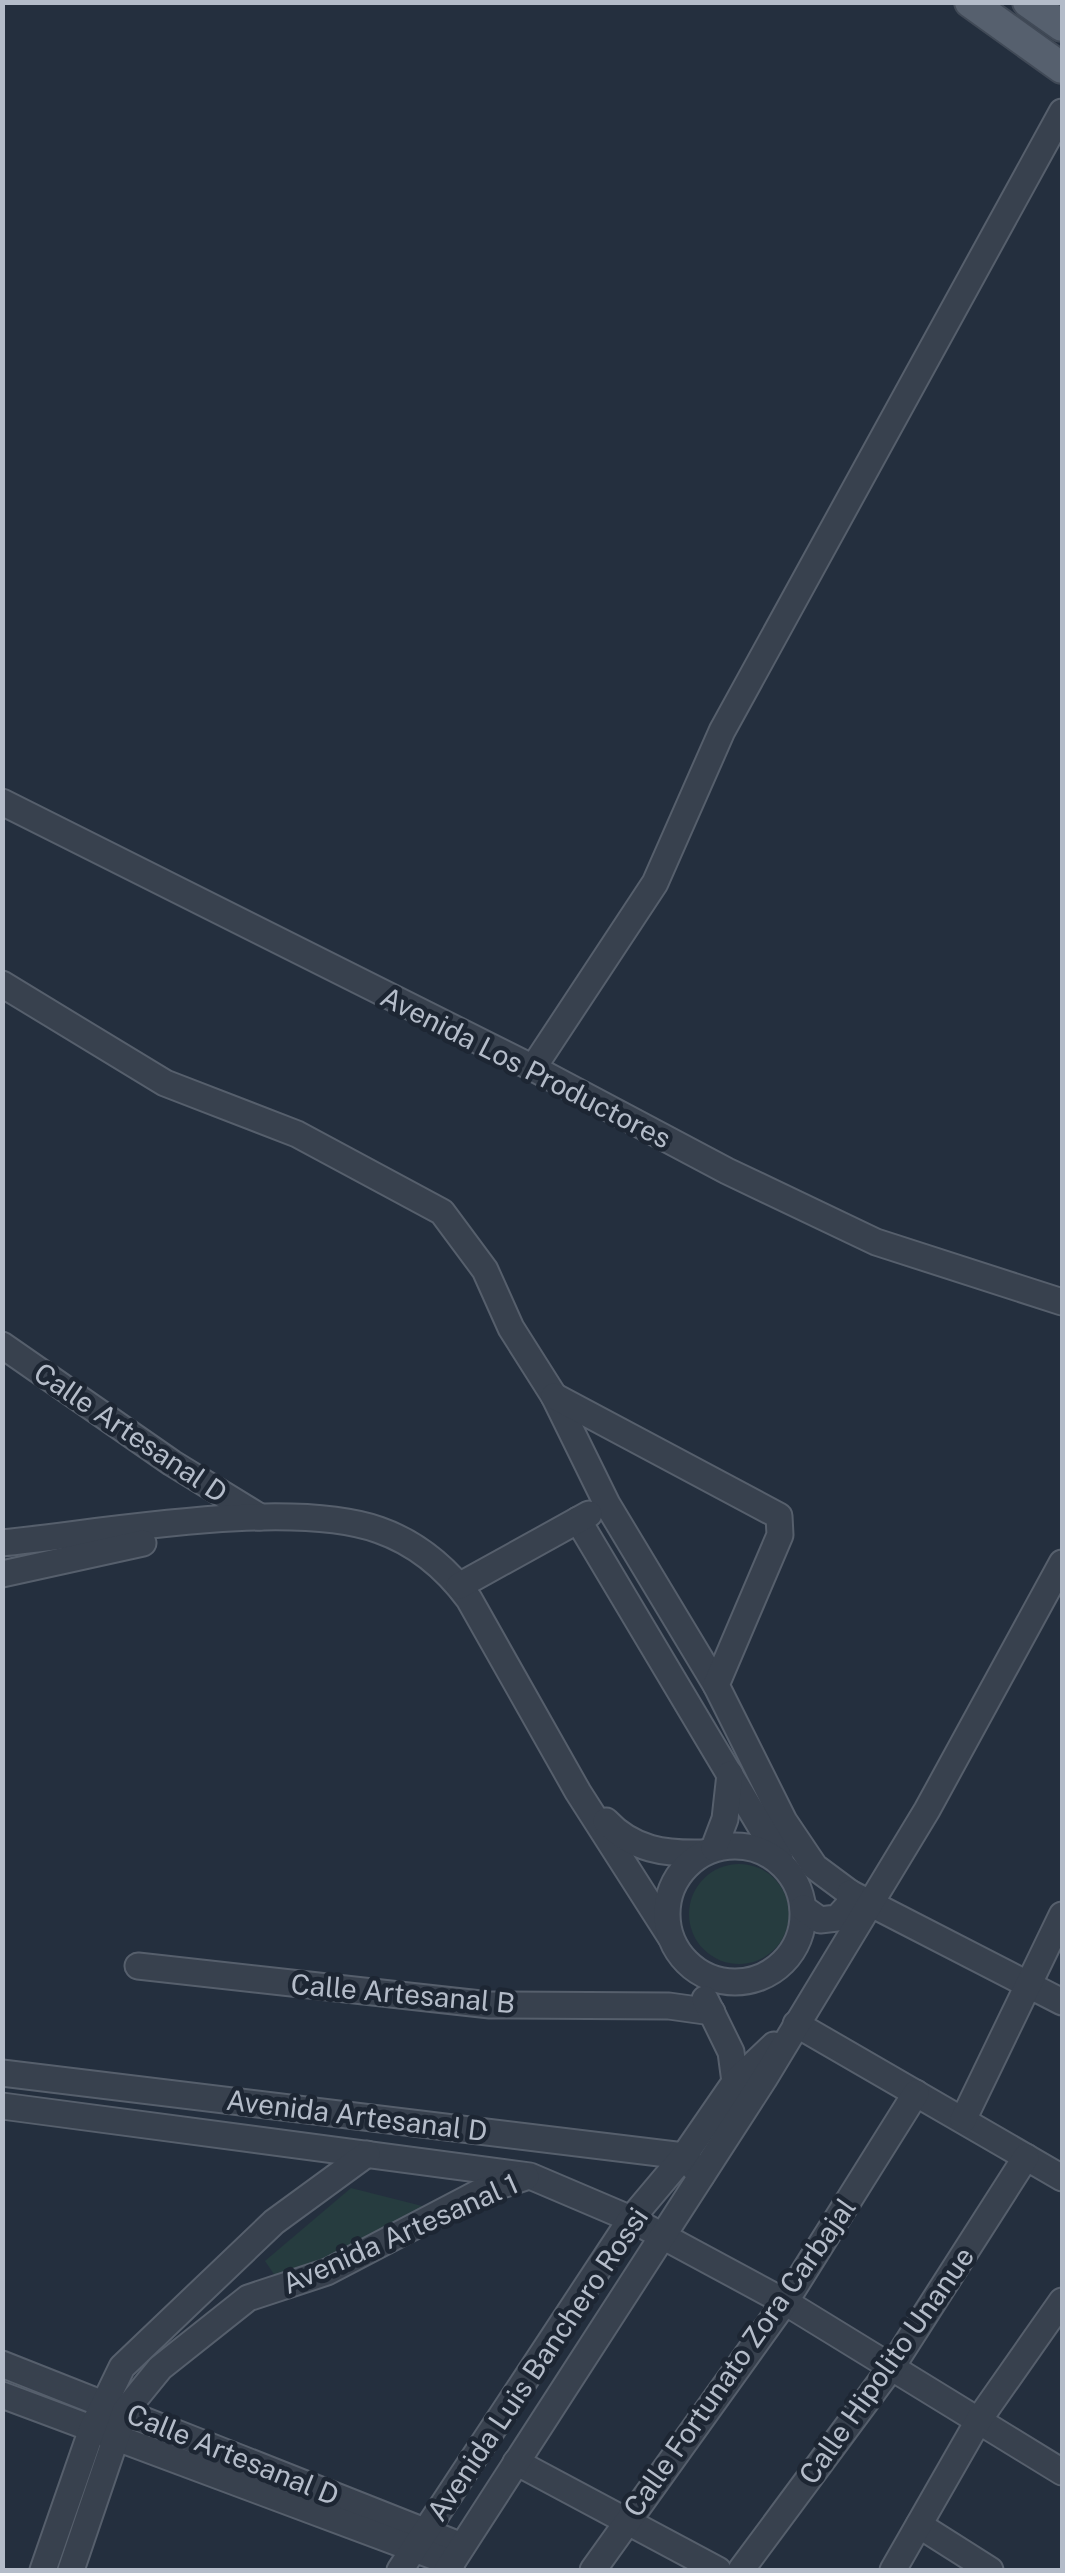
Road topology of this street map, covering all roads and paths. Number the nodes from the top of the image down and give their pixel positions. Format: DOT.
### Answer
graph roads {
  1 [pos="970,2"];
  2 [pos="1062,68"];
  3 [pos="1062,112"];
  4 [pos="2,802"];
  5 [pos="2,984"];
  6 [pos="533,1068"];
  7 [pos="1062,1302"];
  8 [pos="2,1345"];
  9 [pos="554,1396"];
  10 [pos="607,1504"];
  11 [pos="260,1517"];
  12 [pos="578,1520"];
  13 [pos="2,1544"];
  14 [pos="1062,1562"];
  15 [pos="2,1574"];
  16 [pos="459,1586"];
  17 [pos="716,1685"];
  18 [pos="730,1774"];
  19 [pos="578,1792"];
  20 [pos="709,1850"];
  21 [pos="786,1867"];
  22 [pos="860,1897"];
  23 [pos="804,1912"];
  24 [pos="1062,1915"];
  25 [pos="845,1923"];
  26 [pos="675,1946"];
  27 [pos="814,1954"];
  28 [pos="138,1966"];
  29 [pos="769,1974"];
  30 [pos="696,1985"];
  31 [pos="1028,1986"];
  32 [pos="810,2000"];
  33 [pos="1062,2002"];
  34 [pos="669,2006"];
  35 [pos="712,2012"];
  36 [pos="796,2024"];
  37 [pos="2,2073"];
  38 [pos="744,2090"];
  39 [pos="916,2094"];
  40 [pos="2,2106"];
  41 [pos="963,2120"];
  42 [pos="366,2154"];
  43 [pos="1026,2157"];
  44 [pos="693,2166"];
  45 [pos="530,2176"];
  46 [pos="1062,2178"];
  47 [pos="631,2219"];
  48 [pos="663,2236"];
  49 [pos="1062,2301"];
  50 [pos="785,2302"];
  51 [pos="2,2364"];
  52 [pos="894,2365"];
  53 [pos="2,2394"];
  54 [pos="114,2406"];
  55 [pos="980,2418"];
  56 [pos="104,2433"];
  57 [pos="516,2462"];
  58 [pos="1062,2472"];
  59 [pos="625,2521"];
  60 [pos="919,2525"];
  61 [pos="413,2551"];
  62 [pos="454,2560"];
  63 [pos="43,2570"];
  64 [pos="70,2570"];
  65 [pos="594,2570"];
  66 [pos="718,2570"];
  67 [pos="741,2570"];
  68 [pos="893,2570"];
  69 [pos="990,2570"];
  1 -- 2 [label="main road"];
  3 -- 6 [label="street"];
  4 -- 6 [label="street, Avenida Los Productores"];
  5 -- 9 [label="street"];
  6 -- 7 [label="street, Avenida Los Productores"];
  8 -- 11 [label="street, Calle Artesanal D"];
  9 -- 10 [label="street"];
  9 -- 17 [label="street"];
  10 -- 12 [label="street"];
  10 -- 17 [label="street"];
  11 -- 13 [label="street"];
  11 -- 15 [label="street"];
  11 -- 16 [label="street"];
  12 -- 16 [label="street"];
  12 -- 18 [label="street"];
  14 -- 22 [label="street"];
  16 -- 19 [label="street"];
  17 -- 22 [label="street"];
  18 -- 20 [label="street"];
  18 -- 21 [label="street"];
  19 -- 20 [label="street"];
  19 -- 26 [label="street"];
  20 -- 21 [label="street"];
  20 -- 26 [label="street"];
  21 -- 23 [label="street"];
  22 -- 25 [label="street, Avenida Luis Banchero Rossi"];
  22 -- 31 [label="street"];
  23 -- 25 [label="street"];
  23 -- 27 [label="street"];
  23 -- 29 [label="street"];
  24 -- 31 [label="street"];
  25 -- 27 [label="street"];
  25 -- 32 [label="street, Avenida Luis Banchero Rossi"];
  26 -- 29 [label="street"];
  26 -- 30 [label="street"];
  27 -- 29 [label="street"];
  27 -- 32 [label="street"];
  28 -- 34 [label="street, Calle Artesanal B"];
  30 -- 34 [label="street"];
  30 -- 35 [label="street"];
  31 -- 33 [label="street"];
  31 -- 41 [label="street"];
  32 -- 36 [label="street, Avenida Luis Banchero Rossi"];
  34 -- 35 [label="street, Calle Artesanal B"];
  35 -- 38 [label="street"];
  36 -- 38 [label="street, Avenida Luis Banchero Rossi"];
  36 -- 39 [label="street"];
  37 -- 44 [label="street, Avenida Artesanal D"];
  38 -- 44 [label="street, Avenida Luis Banchero Rossi"];
  39 -- 41 [label="street"];
  39 -- 50 [label="street, Calle Fortunato Zora Carbajal"];
  40 -- 42 [label="street, Avenida Artesanal D"];
  41 -- 43 [label="street"];
  42 -- 45 [label="street, Avenida Artesanal D"];
  42 -- 54 [label="street, Avenida Artesanal 1"];
  43 -- 46 [label="street"];
  43 -- 52 [label="street, Calle Hipolito Unanue"];
  44 -- 47 [label="street, Avenida Luis Banchero Rossi"];
  44 -- 48 [label="street, Avenida Luis Banchero Rossi"];
  45 -- 47 [label="street, Avenida Artesanal D"];
  45 -- 54 [label="street, Avenida Artesanal 1"];
  47 -- 48 [label="street, Avenida Artesanal D"];
  47 -- 61 [label="street, Avenida Luis Banchero Rossi"];
  48 -- 50 [label="street, Avenida Artesanal D"];
  48 -- 57 [label="street, Avenida Luis Banchero Rossi"];
  49 -- 55 [label="street"];
  50 -- 52 [label="street, Avenida Artesanal D"];
  50 -- 59 [label="street, Calle Fortunato Zora Carbajal"];
  51 -- 54 [label="street, Calle Artesanal D"];
  52 -- 55 [label="street, Avenida Artesanal D"];
  52 -- 67 [label="street, Calle Hipolito Unanue"];
  53 -- 56 [label="street, Calle Artesanal D"];
  54 -- 56 [label="street, Avenida Artesanal 1"];
  54 -- 61 [label="street, Calle Artesanal D"];
  55 -- 58 [label="street, Avenida Artesanal D"];
  55 -- 60 [label="street"];
  56 -- 61 [label="street, Calle Artesanal D"];
  56 -- 63 [label="street, Avenida Artesanal 1"];
  56 -- 64 [label="street, Avenida Artesanal 1"];
  57 -- 59 [label="street"];
  57 -- 62 [label="street, Avenida Luis Banchero Rossi"];
  59 -- 65 [label="street, Calle Fortunato Zora Carbajal"];
  59 -- 66 [label="street"];
  60 -- 68 [label="street"];
  60 -- 69 [label="street"];
  61 -- 62 [label="street, Calle Artesanal D"];
}
